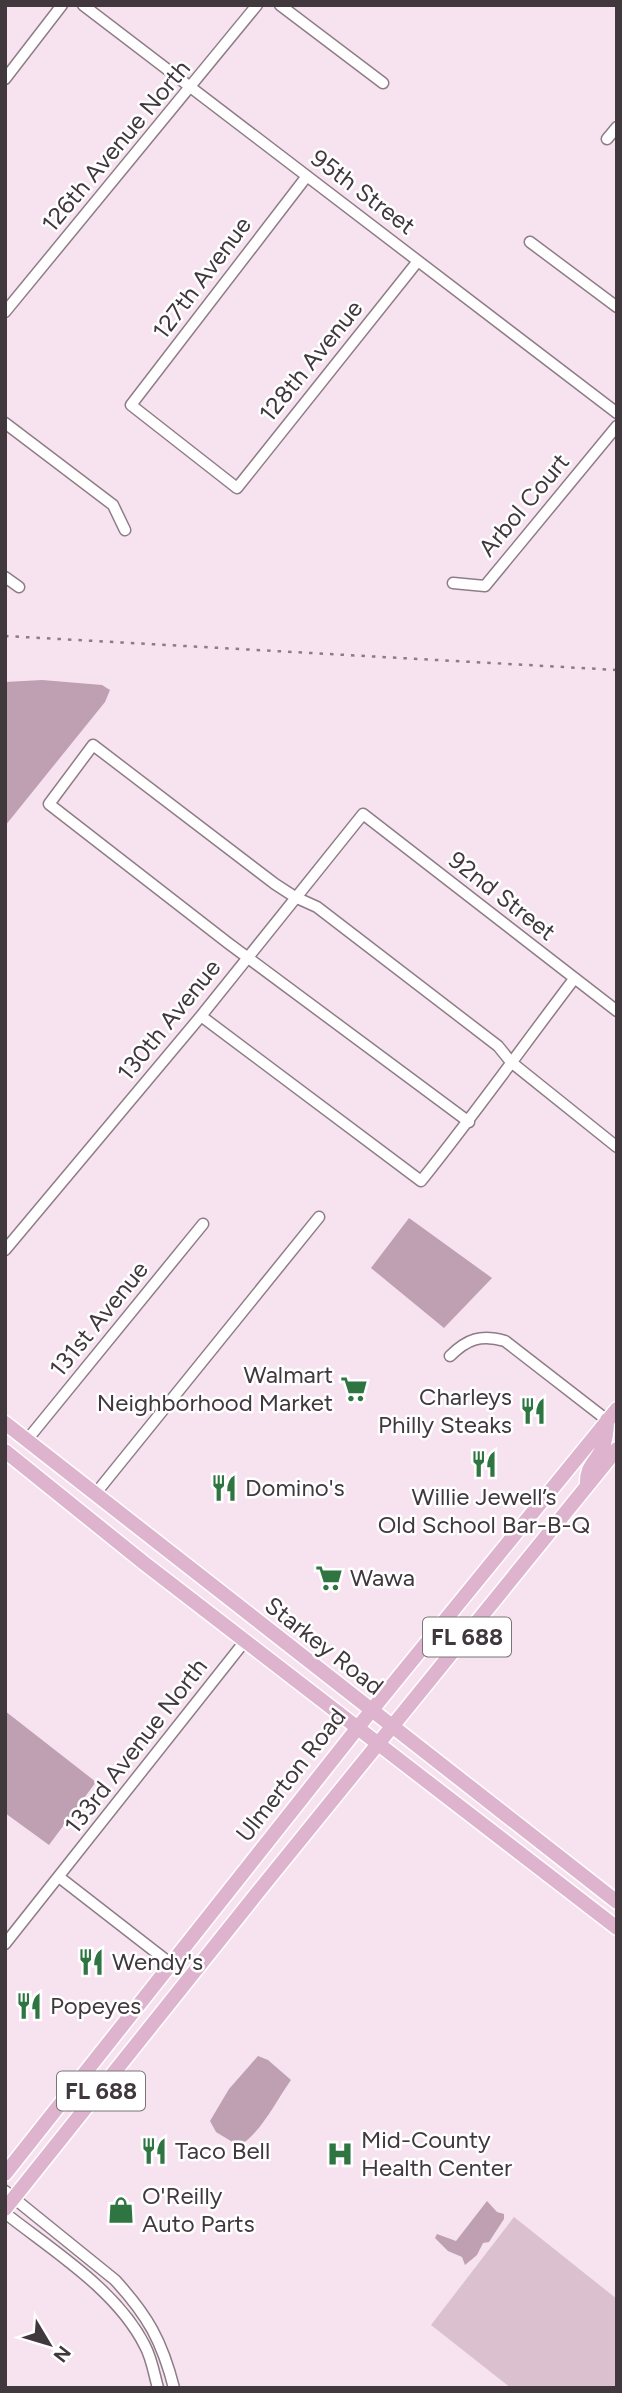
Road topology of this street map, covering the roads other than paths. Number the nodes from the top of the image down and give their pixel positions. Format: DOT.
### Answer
graph roads {
  1 [pos="62,5"];
  2 [pos="83,5"];
  3 [pos="257,5"];
  4 [pos="280,5"];
  5 [pos="5,79"];
  6 [pos="383,83"];
  7 [pos="191,88"];
  8 [pos="617,128"];
  9 [pos="607,139"];
  10 [pos="307,176"];
  11 [pos="530,242"];
  12 [pos="418,261"];
  13 [pos="617,307"];
  14 [pos="5,312"];
  15 [pos="617,413"];
  16 [pos="5,423"];
  17 [pos="617,426"];
  18 [pos="237,488"];
  19 [pos="125,530"];
  20 [pos="5,577"];
  21 [pos="453,583"];
  22 [pos="19,587"];
  23 [pos="363,814"];
  24 [pos="295,897"];
  25 [pos="247,956"];
  26 [pos="574,979"];
  27 [pos="617,1011"];
  28 [pos="201,1016"];
  29 [pos="511,1062"];
  30 [pos="469,1122"];
  31 [pos="617,1147"];
  32 [pos="319,1217"];
  33 [pos="204,1224"];
  34 [pos="5,1250"];
  35 [pos="450,1356"];
  36 [pos="612,1414"];
  37 [pos="5,1423"];
  38 [pos="27,1440"];
  39 [pos="617,1449"];
  40 [pos="5,1451"];
  41 [pos="587,1486"];
  42 [pos="96,1493"];
  43 [pos="124,1546"];
  44 [pos="163,1547"];
  45 [pos="245,1641"];
  46 [pos="371,1711"];
  47 [pos="393,1727"];
  48 [pos="358,1728"];
  49 [pos="379,1744"];
  50 [pos="59,1877"];
  51 [pos="617,1902"];
  52 [pos="617,1928"];
  53 [pos="5,1944"];
  54 [pos="171,1964"];
  55 [pos="5,2174"];
  56 [pos="7,2203"];
  57 [pos="158,2388"];
  58 [pos="174,2388"];
  1 -- 5 [label="street"];
  2 -- 7 [label="street, 95th Street"];
  3 -- 7 [label="street, 126th Avenue North"];
  4 -- 6 [label="street"];
  7 -- 10 [label="street, 95th Street"];
  7 -- 14 [label="street, 126th Avenue North"];
  8 -- 9 [label="street"];
  10 -- 12 [label="street, 95th Street"];
  10 -- 18 [label="street, 127th Avenue"];
  11 -- 13 [label="street"];
  12 -- 15 [label="street, 95th Street"];
  12 -- 18 [label="street, 128th Avenue"];
  16 -- 19 [label="street"];
  17 -- 21 [label="street, Arbol Court"];
  20 -- 22 [label="street"];
  23 -- 24 [label="street, 130th Avenue"];
  23 -- 26 [label="street, 92nd Street"];
  24 -- 25 [label="street, 130th Avenue"];
  24 -- 25 [label="street"];
  24 -- 29 [label="street"];
  25 -- 28 [label="street, 130th Avenue"];
  25 -- 30 [label="street"];
  26 -- 27 [label="street, 92nd Street"];
  26 -- 29 [label="street"];
  28 -- 30 [label="street"];
  28 -- 34 [label="street, 130th Avenue"];
  29 -- 30 [label="street"];
  29 -- 31 [label="street"];
  32 -- 42 [label="street"];
  33 -- 38 [label="street, 131st Avenue"];
  35 -- 36 [label="street"];
  36 -- 41 [label="main road"];
  36 -- 46 [label="main road, Ulmerton Road / FL 688"];
  37 -- 38 [label="main road, Starkey Road"];
  38 -- 42 [label="main road, Starkey Road"];
  39 -- 41 [label="main road, Ulmerton Road / FL 688"];
  40 -- 43 [label="main road, Starkey Road"];
  41 -- 47 [label="main road, Ulmerton Road / FL 688"];
  42 -- 44 [label="main road, Starkey Road"];
  43 -- 44 [label="main road"];
  43 -- 45 [label="main road, Starkey Road"];
  44 -- 46 [label="main road, Starkey Road"];
  45 -- 48 [label="main road, Starkey Road"];
  45 -- 50 [label="street, 133rd Avenue North"];
  46 -- 47 [label="main road, Starkey Road"];
  46 -- 48 [label="main road, Ulmerton Road / FL 688"];
  47 -- 49 [label="main road, Ulmerton Road / FL 688"];
  47 -- 51 [label="main road, Starkey Road"];
  48 -- 49 [label="main road, Starkey Road"];
  48 -- 54 [label="main road, Ulmerton Road / FL 688"];
  49 -- 52 [label="main road, Starkey Road"];
  49 -- 56 [label="main road, Ulmerton Road / FL 688"];
  50 -- 53 [label="street, 133rd Avenue North"];
  50 -- 54 [label="street"];
  54 -- 55 [label="main road, Ulmerton Road / FL 688"];
  56 -- 57 [label="street"];
  56 -- 58 [label="street"];
}
